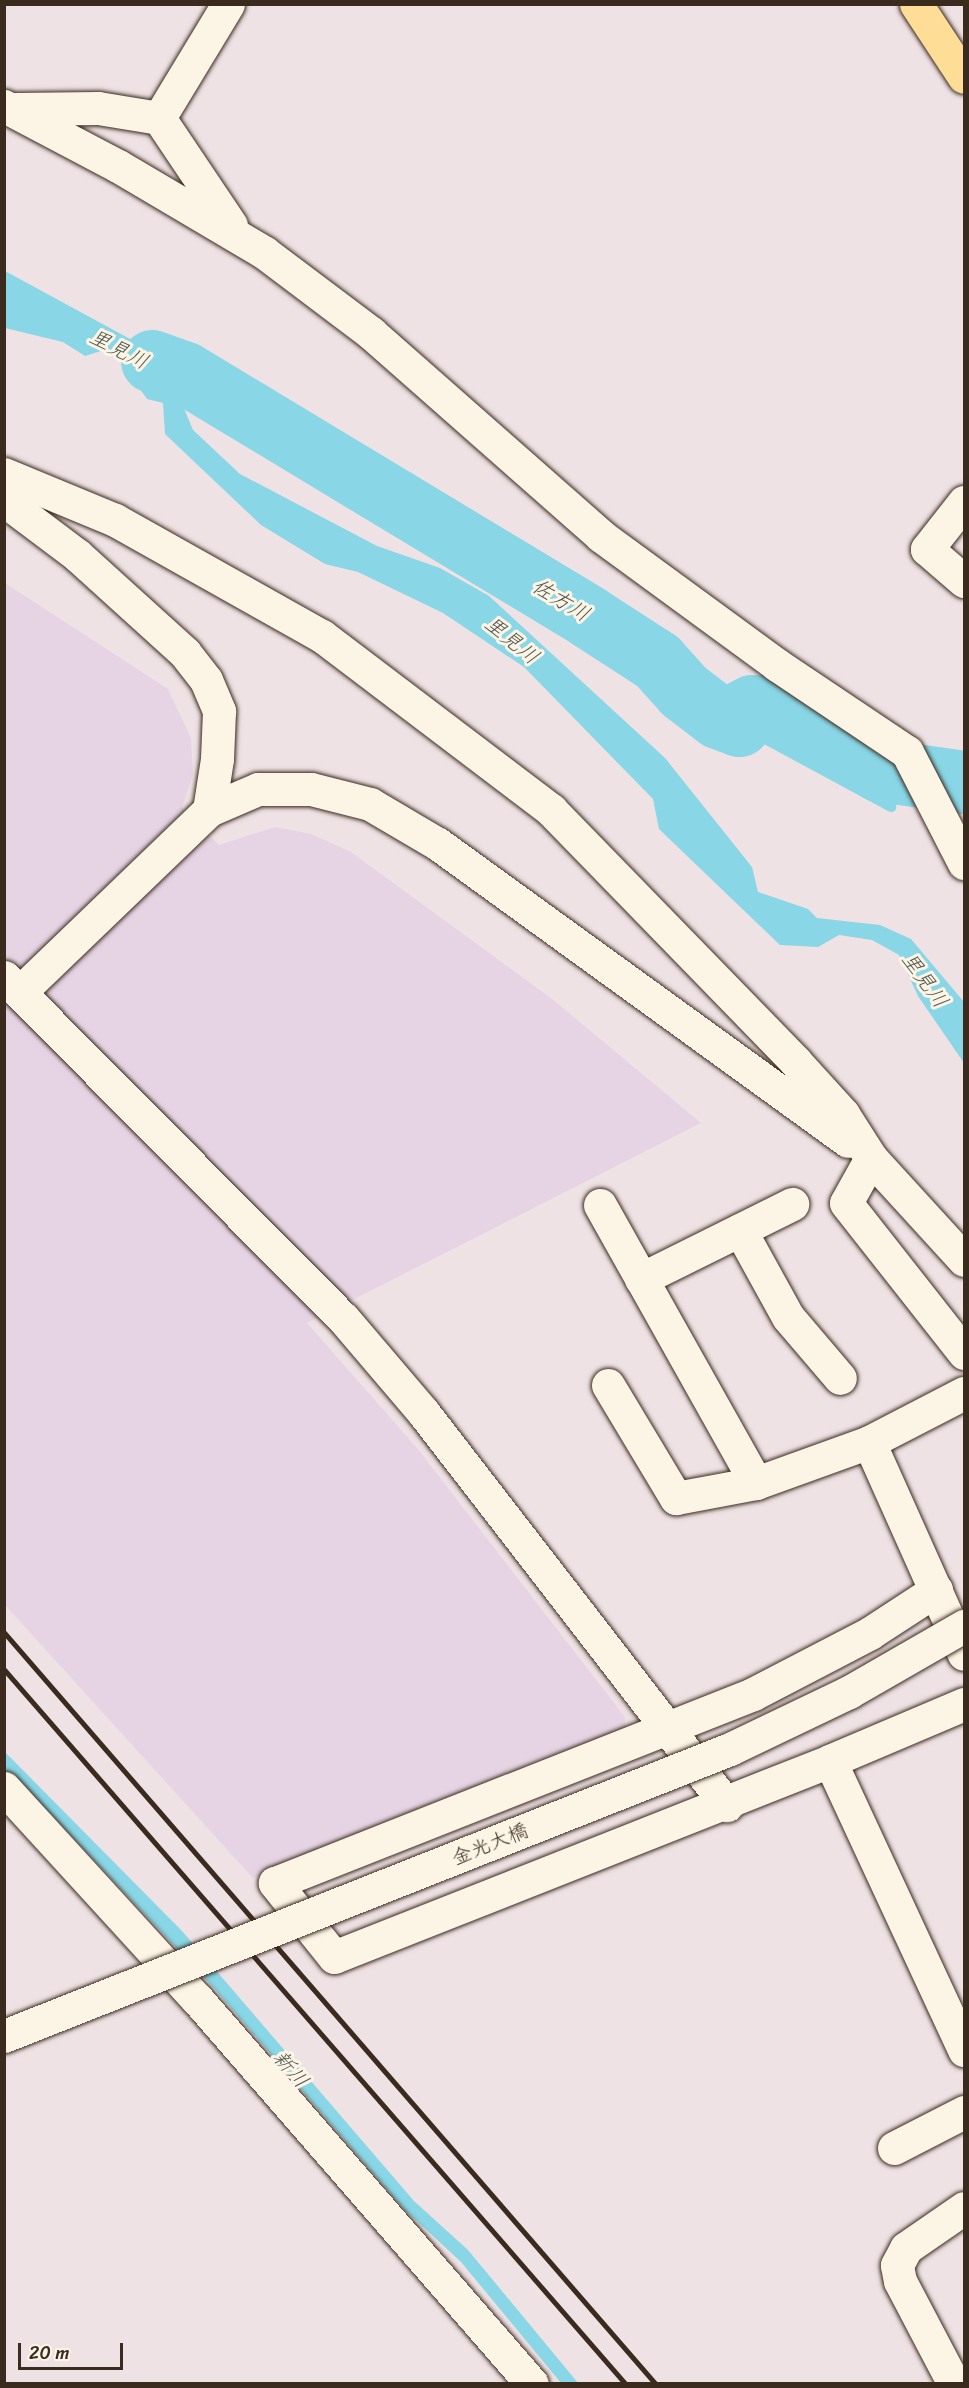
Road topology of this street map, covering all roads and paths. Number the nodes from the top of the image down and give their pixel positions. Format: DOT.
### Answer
graph roads {
  1 [pos="228,4"];
  2 [pos="916,4"];
  3 [pos="964,77"];
  4 [pos="7,108"];
  5 [pos="159,117"];
  6 [pos="239,236"];
  7 [pos="4,474"];
  8 [pos="4,500"];
  9 [pos="964,502"];
  10 [pos="964,581"];
  11 [pos="209,810"];
  12 [pos="960,848"];
  13 [pos="12,984"];
  14 [pos="871,1158"];
  15 [pos="792,1204"];
  16 [pos="600,1205"];
  17 [pos="740,1230"];
  18 [pos="964,1260"];
  19 [pos="641,1279"];
  20 [pos="964,1353"];
  21 [pos="840,1378"];
  22 [pos="608,1385"];
  23 [pos="964,1393"];
  24 [pos="869,1442"];
  25 [pos="756,1483"];
  26 [pos="936,1590"];
  27 [pos="964,1626"];
  28 [pos="964,1654"];
  29 [pos="964,1704"];
  30 [pos="666,1729"];
  31 [pos="830,1761"];
  32 [pos="4,1788"];
  33 [pos="727,1805"];
  34 [pos="4,2036"];
  35 [pos="964,2050"];
  36 [pos="964,2112"];
  37 [pos="894,2148"];
  38 [pos="964,2208"];
  39 [pos="532,2384"];
  40 [pos="954,2384"];
  1 -- 5 [label="street"];
  2 -- 3 [label="highway"];
  4 -- 5 [label="street"];
  4 -- 6 [label="street"];
  5 -- 6 [label="street"];
  6 -- 12 [label="street"];
  7 -- 14 [label="street"];
  8 -- 11 [label="street"];
  9 -- 10 [label="street"];
  11 -- 13 [label="street"];
  11 -- 14 [label="street"];
  13 -- 30 [label="street"];
  14 -- 18 [label="street"];
  14 -- 20 [label="street"];
  15 -- 17 [label="street"];
  16 -- 19 [label="street"];
  17 -- 19 [label="street"];
  17 -- 21 [label="street"];
  19 -- 25 [label="street"];
  22 -- 25 [label="street"];
  23 -- 24 [label="street"];
  24 -- 25 [label="street"];
  24 -- 26 [label="street"];
  26 -- 28 [label="street"];
  26 -- 30 [label="street"];
  27 -- 34 [label="street, 金光大橋, bridge"];
  29 -- 31 [label="street"];
  30 -- 33 [label="street"];
  30 -- 33 [label="street"];
  31 -- 33 [label="street"];
  31 -- 35 [label="street"];
  32 -- 39 [label="street"];
  36 -- 37 [label="street"];
  38 -- 40 [label="street"];
}
